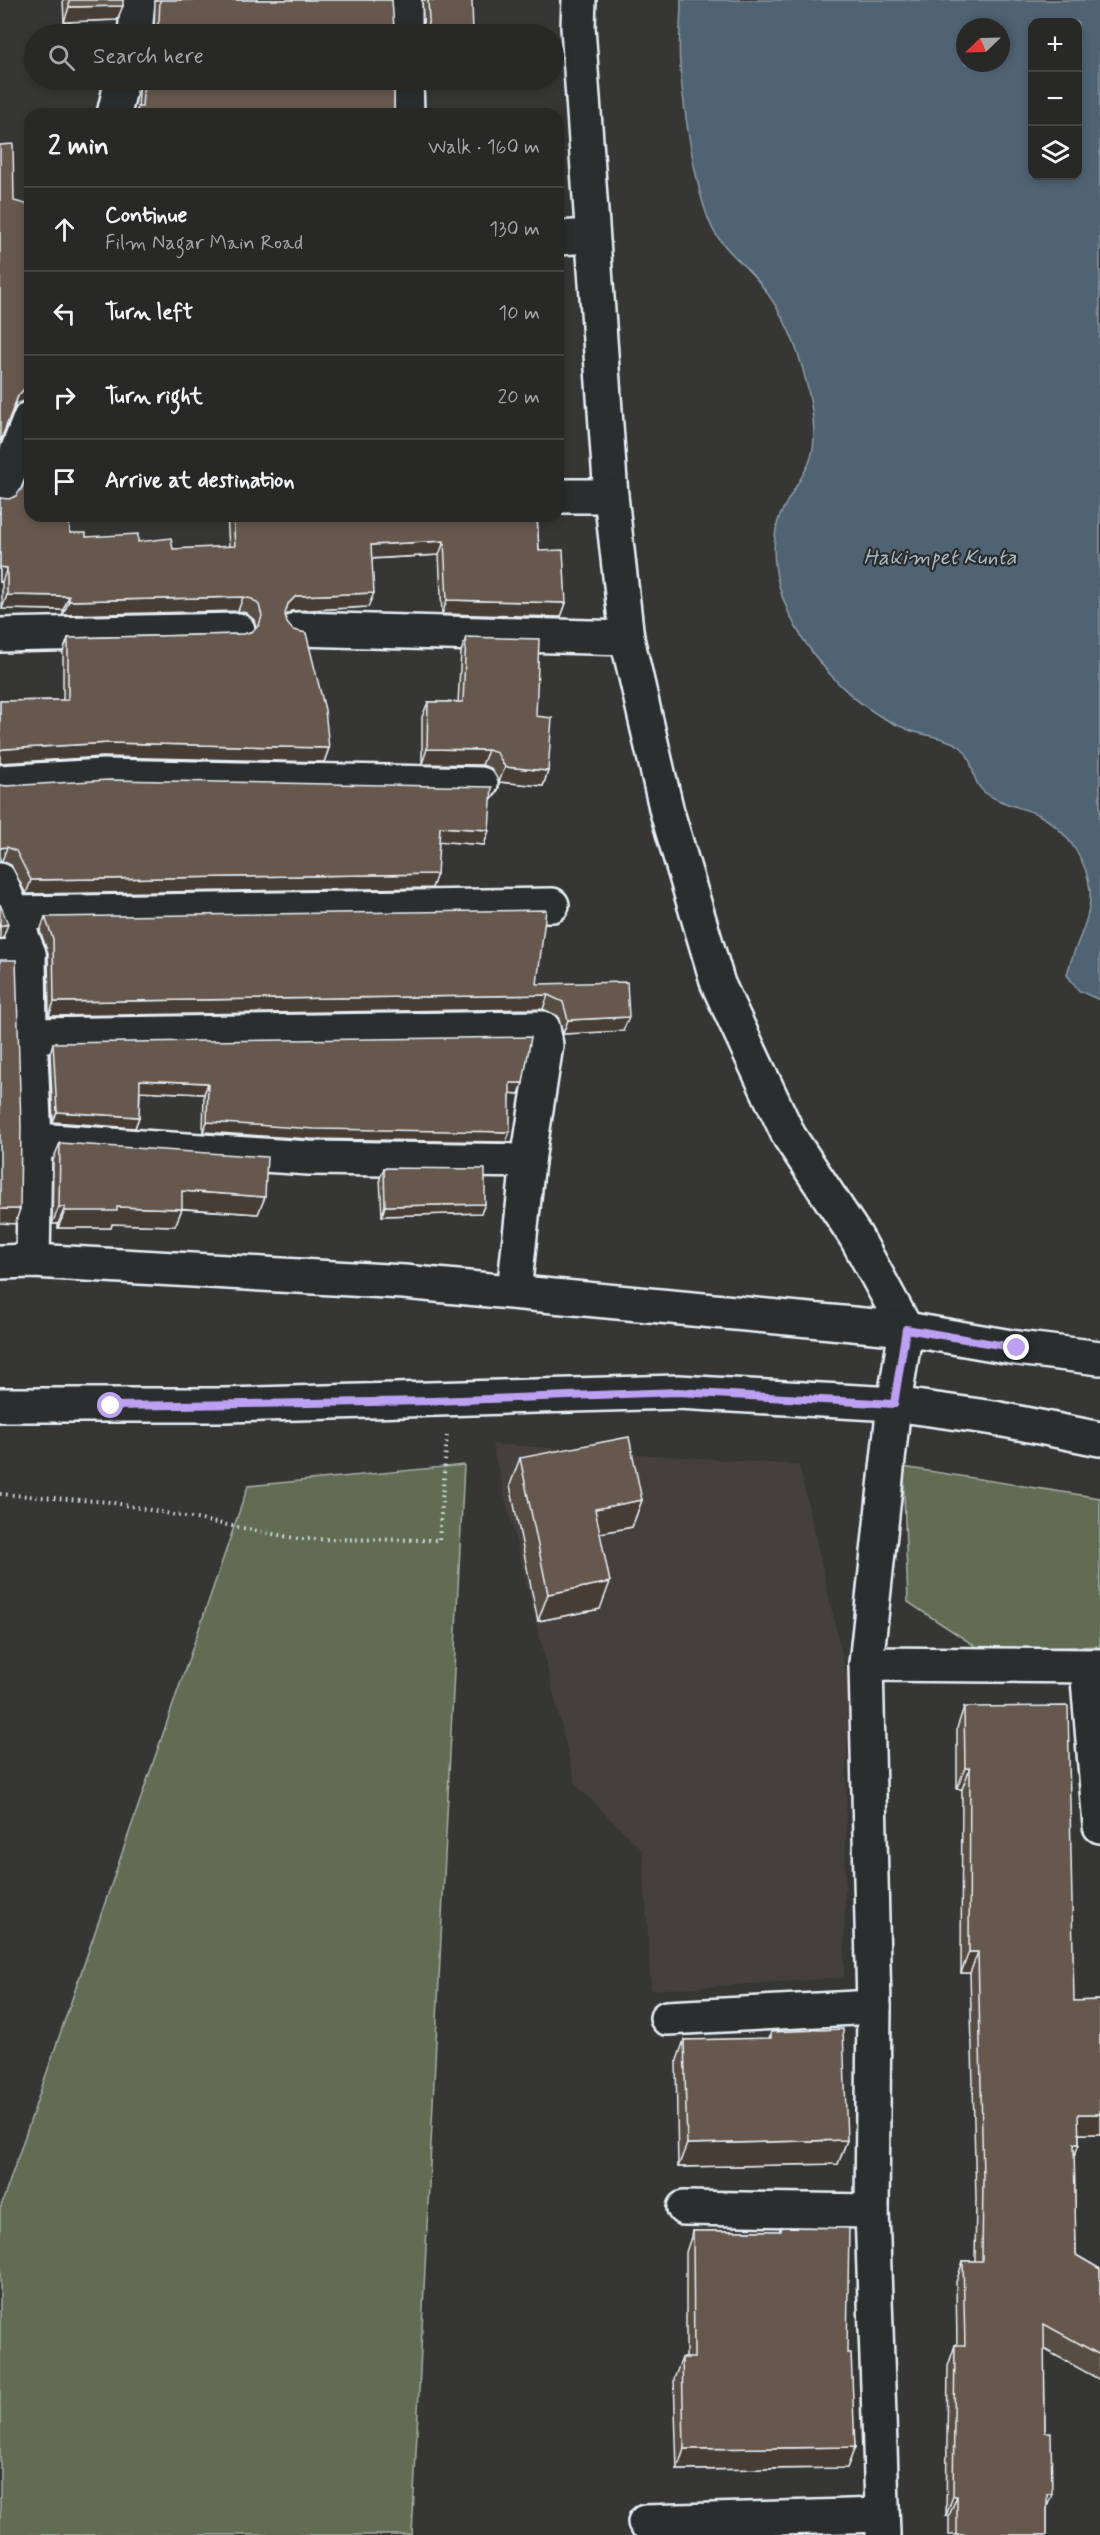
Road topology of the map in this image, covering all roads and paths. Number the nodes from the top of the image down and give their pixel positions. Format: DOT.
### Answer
graph roads {
  1 [pos="138,0"];
  2 [pos="405,0"];
  3 [pos="579,0"];
  4 [pos="136,24"];
  5 [pos="405,24"];
  6 [pos="120,90"];
  7 [pos="406,90"];
  8 [pos="115,108"];
  9 [pos="407,108"];
  10 [pos="591,236"];
  11 [pos="564,238"];
  12 [pos="24,440"];
  13 [pos="10,493"];
  14 [pos="564,495"];
  15 [pos="611,496"];
  16 [pos="298,629"];
  17 [pos="238,630"];
  18 [pos="0,635"];
  19 [pos="627,638"];
  20 [pos="0,782"];
  21 [pos="481,784"];
  22 [pos="0,880"];
  23 [pos="552,905"];
  24 [pos="14,913"];
  25 [pos="15,955"];
  26 [pos="30,1035"];
  27 [pos="35,1140"];
  28 [pos="528,1161"];
  29 [pos="33,1261"];
  30 [pos="0,1262"];
  31 [pos="514,1292"];
  32 [pos="906,1329"];
  33 [pos="1100,1358"];
  34 [pos="450,1400"];
  35 [pos="894,1404"];
  36 [pos="0,1405"];
  37 [pos="1100,1438"];
  38 [pos="0,1494"];
  39 [pos="866,1664"];
  40 [pos="1094,1666"];
  41 [pos="1100,1826"];
  42 [pos="874,2007"];
  43 [pos="667,2018"];
  44 [pos="684,2208"];
  45 [pos="872,2211"];
  46 [pos="645,2522"];
  47 [pos="882,2525"];
  1 -- 4 [label="street"];
  2 -- 5 [label="street"];
  3 -- 10 [label="street"];
  6 -- 8 [label="street"];
  7 -- 9 [label="street"];
  10 -- 11 [label="street"];
  10 -- 15 [label="street"];
  12 -- 13 [label="street"];
  14 -- 15 [label="street"];
  15 -- 19 [label="street"];
  16 -- 19 [label="street"];
  17 -- 18 [label="street"];
  19 -- 32 [label="street"];
  20 -- 21 [label="street"];
  22 -- 24 [label="street"];
  23 -- 24 [label="street"];
  24 -- 25 [label="street"];
  25 -- 26 [label="street"];
  26 -- 27 [label="street"];
  26 -- 28 [label="street"];
  27 -- 28 [label="street"];
  27 -- 29 [label="street"];
  28 -- 31 [label="street"];
  29 -- 30 [label="street"];
  29 -- 31 [label="street"];
  31 -- 32 [label="street"];
  32 -- 33 [label="street"];
  32 -- 35 [label="street"];
  34 -- 35 [label="street"];
  34 -- 36 [label="street"];
  34 -- 38 [label="path"];
  35 -- 37 [label="street"];
  35 -- 39 [label="street"];
  39 -- 40 [label="street"];
  39 -- 42 [label="street"];
  40 -- 41 [label="street"];
  42 -- 43 [label="street"];
  42 -- 45 [label="street"];
  44 -- 45 [label="street"];
  45 -- 47 [label="street"];
  46 -- 47 [label="street"];
}
